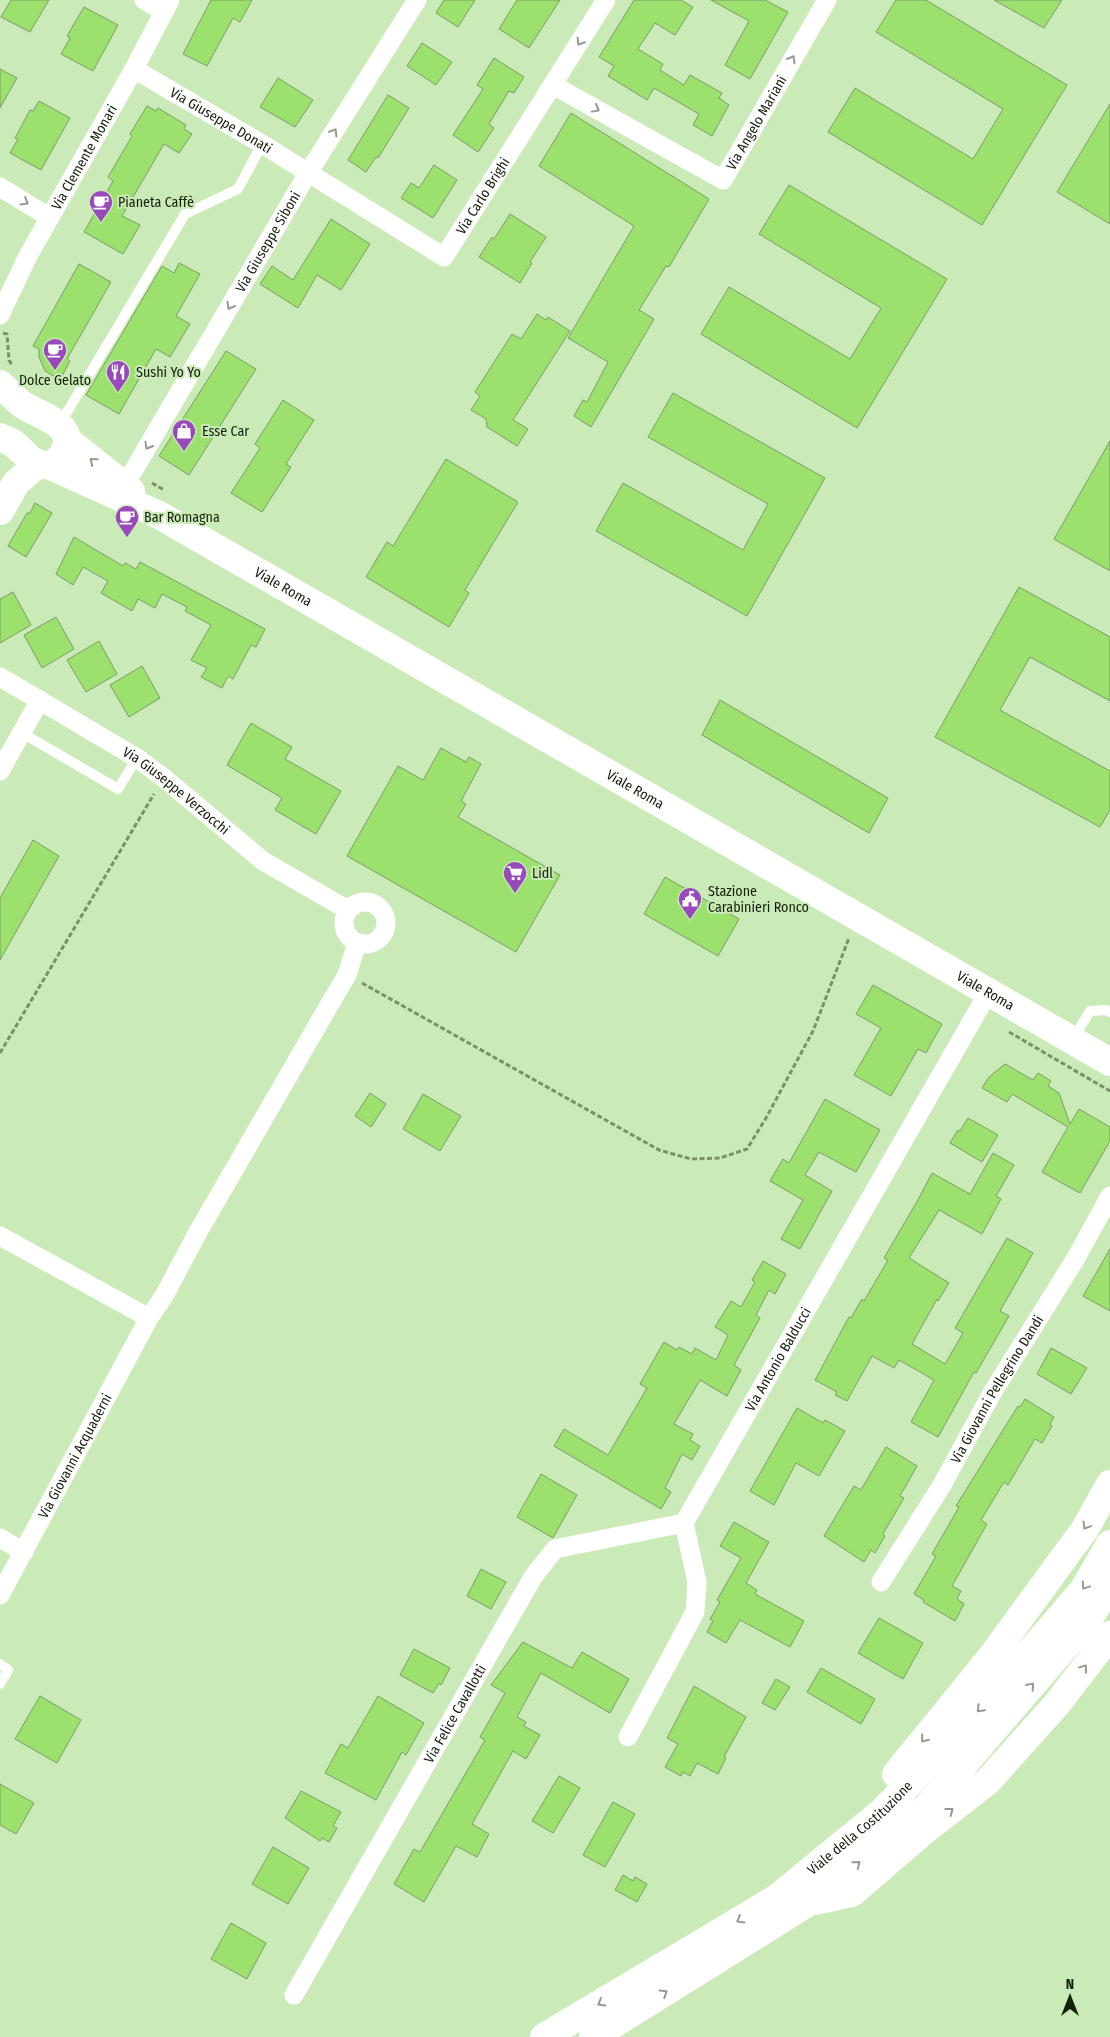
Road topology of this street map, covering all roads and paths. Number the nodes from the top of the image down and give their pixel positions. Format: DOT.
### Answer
graph roads {
  1 [pos="144,0"];
  2 [pos="416,0"];
  3 [pos="606,0"];
  4 [pos="827,0"];
  5 [pos="167,6"];
  6 [pos="134,69"];
  7 [pos="554,85"];
  8 [pos="262,144"];
  9 [pos="308,173"];
  10 [pos="0,188"];
  11 [pos="49,216"];
  12 [pos="0,315"];
  13 [pos="0,332"];
  14 [pos="7,376"];
  15 [pos="63,432"];
  16 [pos="7,441"];
  17 [pos="44,465"];
  18 [pos="126,477"];
  19 [pos="16,483"];
  20 [pos="162,503"];
  21 [pos="0,511"];
  22 [pos="0,677"];
  23 [pos="40,700"];
  24 [pos="22,733"];
  25 [pos="137,758"];
  26 [pos="0,771"];
  27 [pos="164,778"];
  28 [pos="348,910"];
  29 [pos="849,938"];
  30 [pos="358,943"];
  31 [pos="346,975"];
  32 [pos="988,993"];
  33 [pos="1110,1012"];
  34 [pos="1072,1040"];
  35 [pos="0,1053"];
  36 [pos="1110,1062"];
  37 [pos="1110,1196"];
  38 [pos="0,1236"];
  39 [pos="149,1318"];
  40 [pos="1110,1484"];
  41 [pos="684,1523"];
  42 [pos="0,1538"];
  43 [pos="1110,1544"];
  44 [pos="24,1552"];
  45 [pos="881,1582"];
  46 [pos="1110,1586"];
  47 [pos="0,1595"];
  48 [pos="1110,1634"];
  49 [pos="0,1664"];
  50 [pos="0,1684"];
  51 [pos="628,1737"];
  52 [pos="777,1898"];
  53 [pos="809,1902"];
  54 [pos="294,1996"];
  55 [pos="544,2037"];
  56 [pos="593,2037"];
  1 -- 5 [label="street"];
  9 -- 2 [label="street, Via Giuseppe Siboni, one-way"];
  3 -- 7 [label="street, Via Carlo Brighi, one-way"];
  7 -- 4 [label="street, Via Angelo Mariani, one-way"];
  5 -- 6 [label="street, Via Clemente Monari"];
  6 -- 8 [label="street, Via Giuseppe Donati"];
  6 -- 11 [label="street, Via Clemente Monari"];
  7 -- 9 [label="street, Via Carlo Brighi"];
  8 -- 9 [label="street, Via Giuseppe Donati"];
  8 -- 15 [label="lane"];
  9 -- 18 [label="street, Via Giuseppe Siboni, one-way"];
  10 -- 11 [label="street, one-way"];
  11 -- 12 [label="street, Via Clemente Monari"];
  13 -- 14 [label="path"];
  14 -- 15 [label="main road, Viale Roma"];
  15 -- 17 [label="main road"];
  18 -- 15 [label="main road, Viale Roma, one-way"];
  16 -- 17 [label="main road, Viale Roma"];
  16 -- 19 [label="main road"];
  17 -- 19 [label="main road"];
  17 -- 20 [label="main road, Viale Roma"];
  18 -- 20 [label="main road, Viale Roma"];
  18 -- 20 [label="path"];
  19 -- 21 [label="main road"];
  20 -- 32 [label="main road, Viale Roma"];
  22 -- 23 [label="street, Via Giuseppe Verzocchi"];
  23 -- 24 [label="street"];
  23 -- 25 [label="street, Via Giuseppe Verzocchi"];
  24 -- 25 [label="lane"];
  24 -- 26 [label="street"];
  25 -- 27 [label="street, Via Giuseppe Verzocchi"];
  27 -- 28 [label="street, Via Giuseppe Verzocchi"];
  27 -- 35 [label="path"];
  28 -- 30 [label="street"];
  28 -- 30 [label="street"];
  29 -- 31 [label="path"];
  30 -- 31 [label="street, Via Giovanni Acquaderni"];
  31 -- 39 [label="street, Via Giovanni Acquaderni"];
  32 -- 34 [label="main road, Viale Roma"];
  32 -- 41 [label="street, Via Antonio Balducci"];
  33 -- 34 [label="lane"];
  34 -- 36 [label="main road, Viale Roma"];
  37 -- 45 [label="street, Via Giovanni Pellegrino Dandi"];
  38 -- 39 [label="street"];
  39 -- 44 [label="street, Via Giovanni Acquaderni"];
  40 -- 52 [label="main road, one-way"];
  41 -- 51 [label="street"];
  41 -- 54 [label="street, Via Felice Cavallotti"];
  42 -- 44 [label="street"];
  43 -- 52 [label="main road, Viale della Costituzione, one-way"];
  44 -- 47 [label="street, Via Giovanni Acquaderni"];
  53 -- 46 [label="main road, Viale della Costituzione, one-way"];
  53 -- 48 [label="main road, one-way"];
  49 -- 50 [label="lane"];
  52 -- 55 [label="main road, Viale della Costituzione, one-way"];
  56 -- 53 [label="main road, Viale della Costituzione, one-way"];
}
